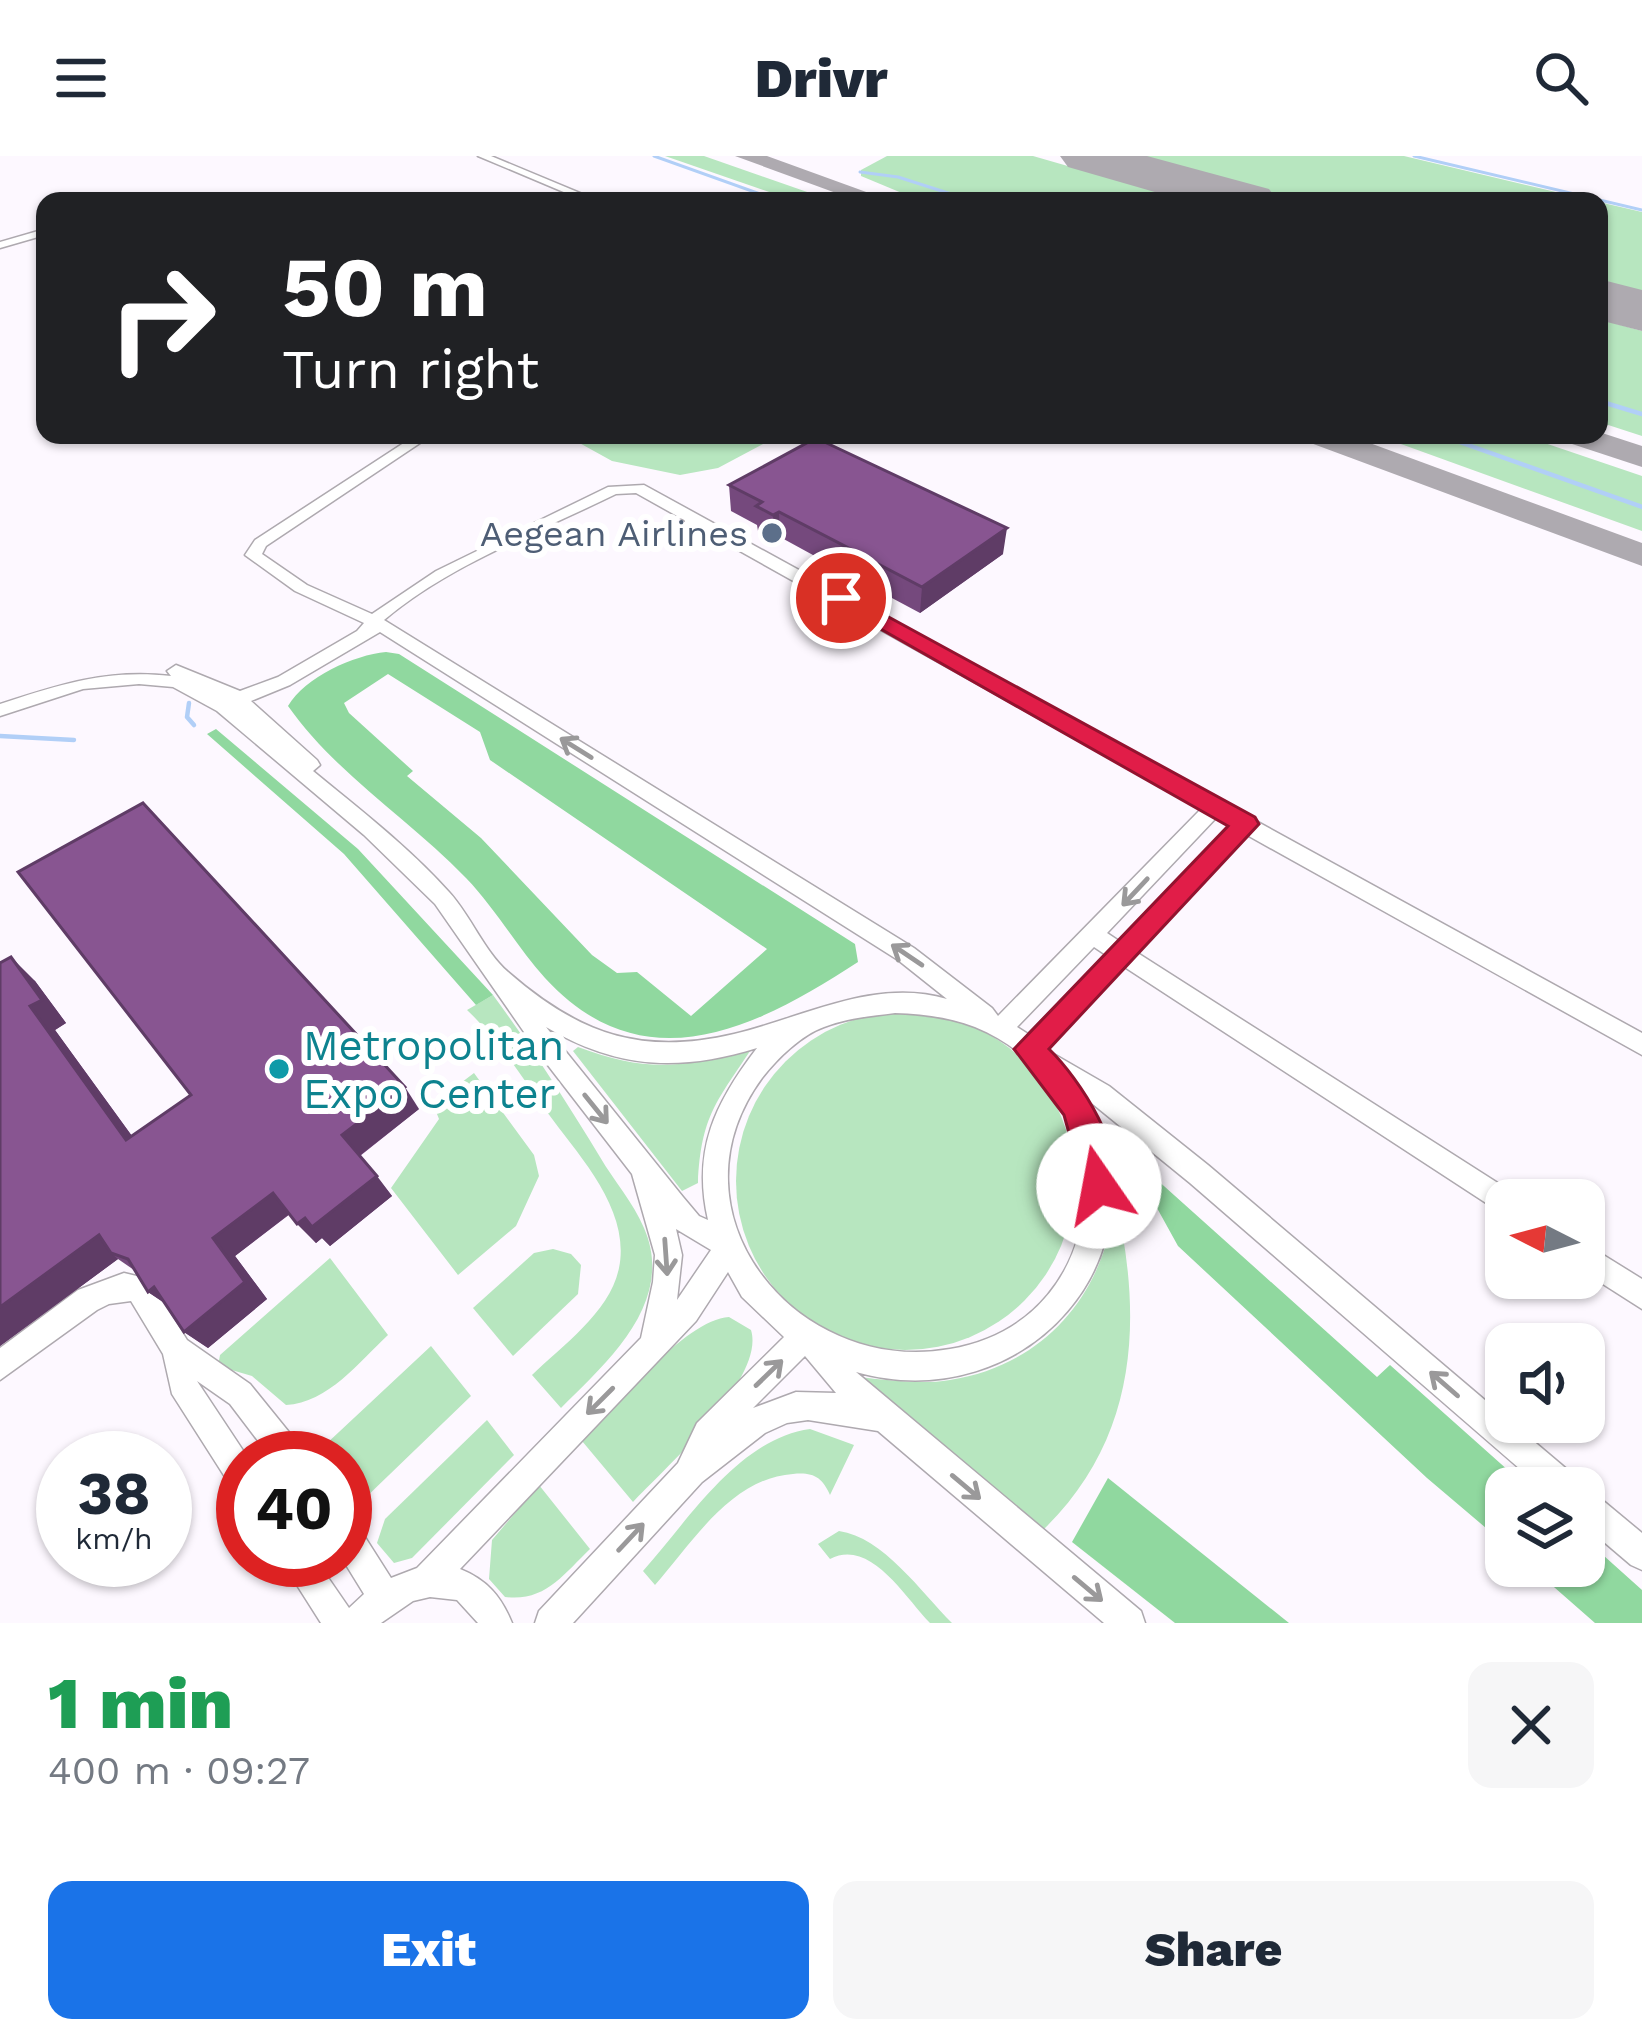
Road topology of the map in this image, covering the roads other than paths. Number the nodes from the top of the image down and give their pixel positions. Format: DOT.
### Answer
graph roads {
  1 [pos="483,156"];
  2 [pos="572,192"];
  3 [pos="36,235"];
  4 [pos="0,245"];
  5 [pos="411,444"];
  6 [pos="373,626"];
  7 [pos="328,653"];
  8 [pos="284,681"];
  9 [pos="226,699"];
  10 [pos="0,705"];
  11 [pos="273,730"];
  12 [pos="1215,807"];
  13 [pos="1246,824"];
  14 [pos="371,830"];
  15 [pos="1094,936"];
  16 [pos="1122,955"];
  17 [pos="502,980"];
  18 [pos="813,1020"];
  19 [pos="1000,1029"];
  20 [pos="1642,1045"];
  21 [pos="1030,1050"];
  22 [pos="645,1169"];
  23 [pos="1485,1189"];
  24 [pos="728,1246"];
  25 [pos="1605,1270"];
  26 [pos="1642,1295"];
  27 [pos="806,1336"];
  28 [pos="653,1347"];
  29 [pos="177,1350"];
  30 [pos="0,1366"];
  31 [pos="885,1419"];
  32 [pos="269,1431"];
  33 [pos="216,1436"];
  34 [pos="1540,1467"];
  35 [pos="686,1479"];
  36 [pos="1605,1522"];
  37 [pos="1642,1554"];
  38 [pos="372,1578"];
  39 [pos="428,1579"];
  40 [pos="315,1587"];
  41 [pos="384,1597"];
  42 [pos="340,1623"];
  43 [pos="358,1623"];
  44 [pos="496,1623"];
  45 [pos="551,1623"];
  46 [pos="1129,1623"];
  1 -- 2 [label="street"];
  3 -- 4 [label="street"];
  5 -- 6 [label="street"];
  6 -- 7 [label="street"];
  6 -- 12 [label="street"];
  19 -- 6 [label="street, one-way"];
  7 -- 8 [label="street"];
  7 -- 9 [label="street"];
  8 -- 9 [label="street"];
  8 -- 11 [label="street"];
  9 -- 10 [label="street"];
  9 -- 11 [label="street"];
  9 -- 14 [label="street"];
  11 -- 14 [label="street"];
  12 -- 13 [label="street"];
  12 -- 15 [label="street, one-way"];
  13 -- 16 [label="street"];
  13 -- 20 [label="street"];
  14 -- 17 [label="street"];
  15 -- 16 [label="street"];
  15 -- 19 [label="street"];
  16 -- 21 [label="street"];
  16 -- 23 [label="street"];
  17 -- 18 [label="street"];
  17 -- 22 [label="street, one-way"];
  18 -- 19 [label="street"];
  18 -- 24 [label="street"];
  19 -- 21 [label="street"];
  21 -- 27 [label="street"];
  34 -- 21 [label="street, one-way"];
  22 -- 24 [label="street"];
  22 -- 28 [label="street, one-way"];
  24 -- 27 [label="street"];
  24 -- 28 [label="street"];
  25 -- 26 [label="street"];
  27 -- 31 [label="street"];
  35 -- 27 [label="street, one-way"];
  28 -- 39 [label="street, one-way"];
  29 -- 30 [label="street"];
  29 -- 32 [label="street"];
  29 -- 33 [label="street"];
  31 -- 35 [label="street"];
  31 -- 46 [label="street, one-way"];
  45 -- 35 [label="street, one-way"];
  36 -- 37 [label="street"];
  38 -- 41 [label="street"];
  39 -- 41 [label="street"];
  39 -- 44 [label="street"];
  40 -- 42 [label="street"];
  41 -- 43 [label="street"];
}
